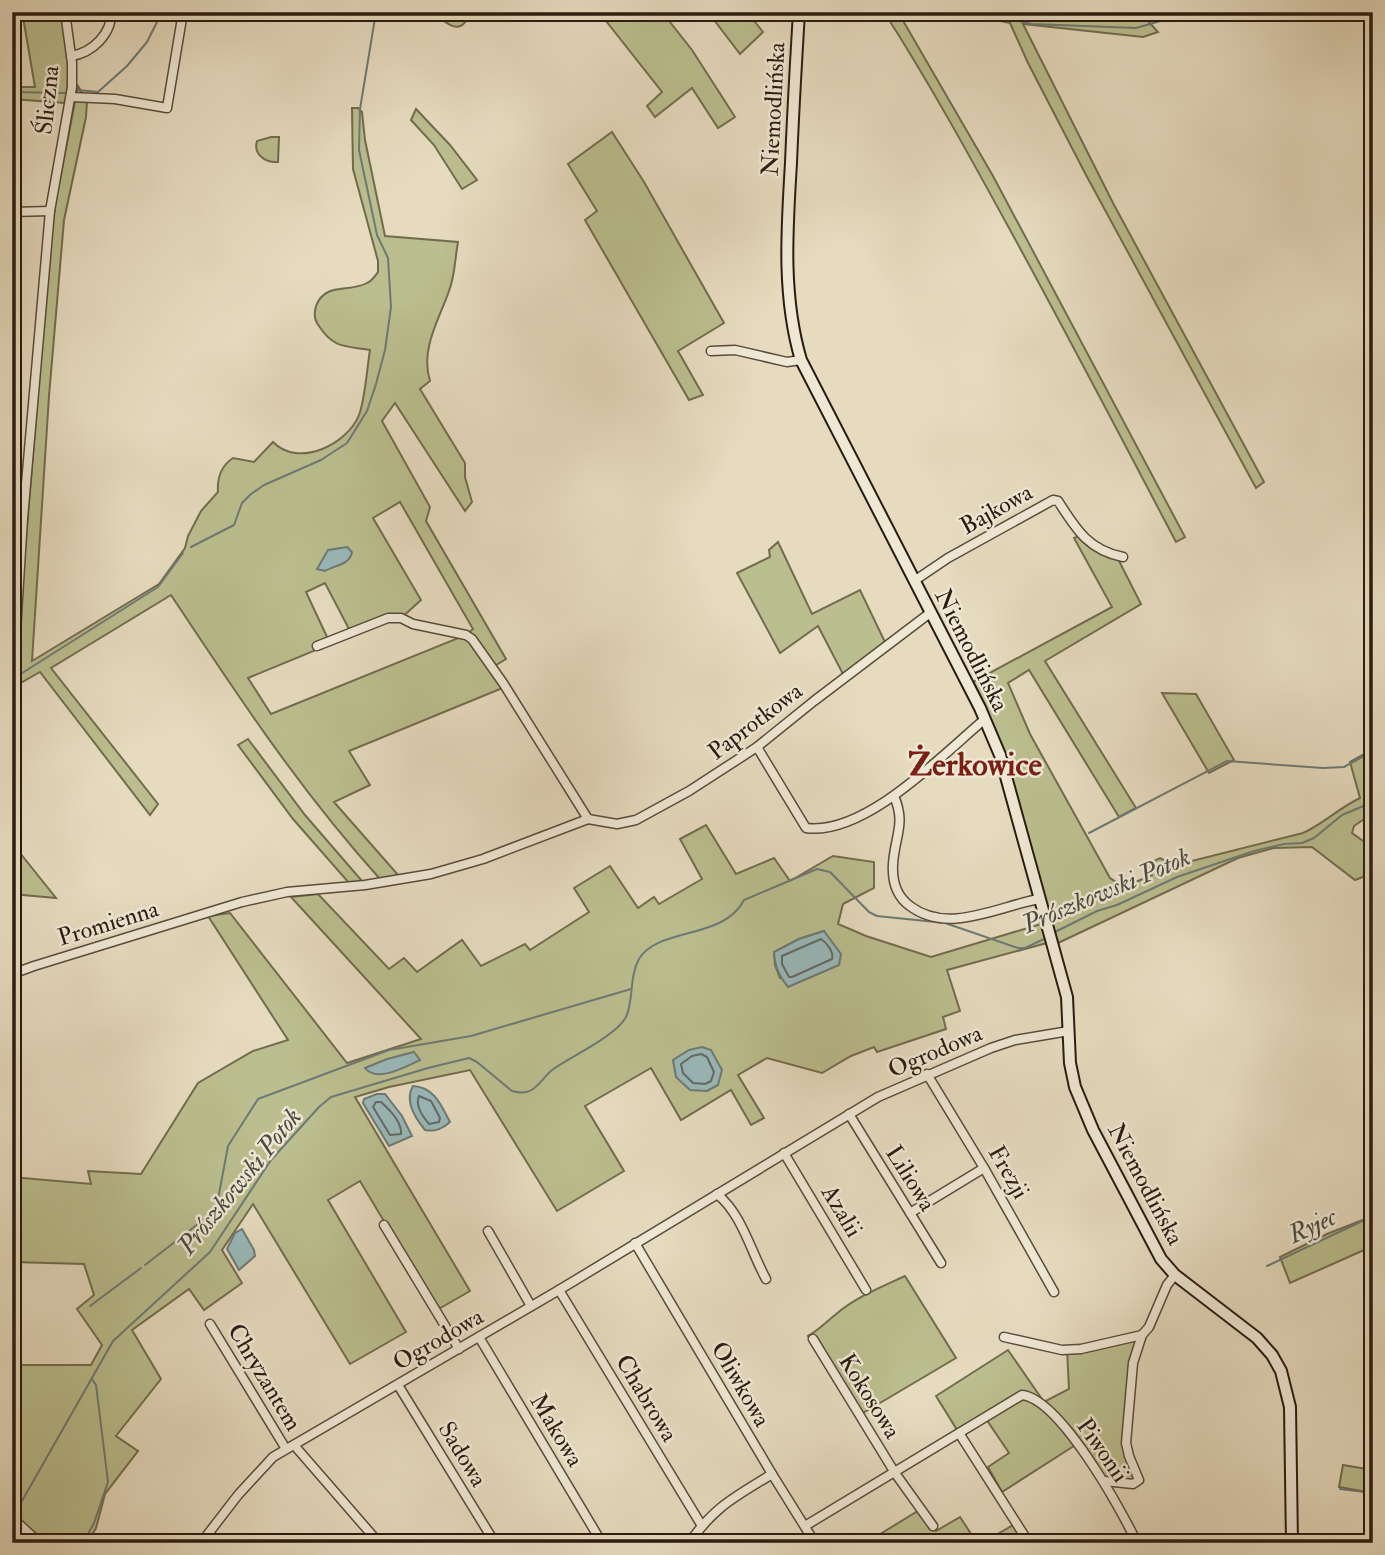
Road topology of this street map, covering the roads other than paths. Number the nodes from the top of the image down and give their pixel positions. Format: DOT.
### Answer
graph roads {
  1 [pos="65,12"];
  2 [pos="111,12"];
  3 [pos="183,12"];
  4 [pos="799,12"];
  5 [pos="71,56"];
  6 [pos="71,97"];
  7 [pos="50,211"];
  8 [pos="12,212"];
  9 [pos="711,351"];
  10 [pos="801,360"];
  11 [pos="12,517"];
  12 [pos="23,517"];
  13 [pos="1123,557"];
  14 [pos="914,581"];
  15 [pos="15,606"];
  16 [pos="930,613"];
  17 [pos="317,646"];
  18 [pos="13,680"];
  19 [pos="12,695"];
  20 [pos="985,719"];
  21 [pos="757,747"];
  22 [pos="894,796"];
  23 [pos="588,819"];
  24 [pos="502,852"];
  25 [pos="1040,899"];
  26 [pos="12,974"];
  27 [pos="1069,1031"];
  28 [pos="927,1074"];
  29 [pos="849,1114"];
  30 [pos="784,1153"];
  31 [pos="984,1168"];
  32 [pos="717,1194"];
  33 [pos="910,1213"];
  34 [pos="384,1225"];
  35 [pos="488,1231"];
  36 [pos="635,1243"];
  37 [pos="941,1263"];
  38 [pos="1175,1275"];
  39 [pos="766,1279"];
  40 [pos="559,1290"];
  41 [pos="866,1290"];
  42 [pos="1054,1292"];
  43 [pos="531,1306"];
  44 [pos="211,1324"];
  45 [pos="1142,1335"];
  46 [pos="479,1337"];
  47 [pos="1004,1337"];
  48 [pos="813,1339"];
  49 [pos="459,1349"];
  50 [pos="398,1385"];
  51 [pos="959,1433"];
  52 [pos="290,1447"];
  53 [pos="895,1473"];
  54 [pos="772,1474"];
  55 [pos="1104,1481"];
  56 [pos="14,1521"];
  57 [pos="702,1526"];
  58 [pos="805,1526"];
  59 [pos="933,1526"];
  60 [pos="38,1543"];
  61 [pos="201,1543"];
  62 [pos="379,1543"];
  63 [pos="495,1543"];
  64 [pos="602,1543"];
  65 [pos="689,1543"];
  66 [pos="815,1543"];
  67 [pos="1030,1543"];
  68 [pos="1138,1543"];
  69 [pos="1292,1543"];
  1 -- 5 [label="street, Śliczna"];
  2 -- 5 [label="street"];
  3 -- 6 [label="street"];
  4 -- 10 [label="main road, Niemodlińska"];
  5 -- 6 [label="street, Śliczna"];
  6 -- 7 [label="street, Śliczna"];
  7 -- 8 [label="street"];
  7 -- 12 [label="street, Śliczna"];
  9 -- 10 [label="street"];
  10 -- 14 [label="main road, Niemodlińska"];
  11 -- 12 [label="street"];
  12 -- 15 [label="street, Śliczna"];
  13 -- 14 [label="street, Bajkowa"];
  14 -- 16 [label="main road, Niemodlińska"];
  15 -- 18 [label="street, Śliczna"];
  16 -- 20 [label="main road, Niemodlińska"];
  16 -- 21 [label="street, Paprotkowa"];
  17 -- 23 [label="street"];
  18 -- 19 [label="street, Śliczna"];
  20 -- 22 [label="street"];
  20 -- 25 [label="main road, Niemodlińska"];
  21 -- 22 [label="street"];
  21 -- 23 [label="street, Paprotkowa"];
  22 -- 25 [label="street"];
  23 -- 24 [label="street, Paprotkowa"];
  24 -- 26 [label="street, Promienna"];
  25 -- 27 [label="main road, Niemodlińska"];
  27 -- 28 [label="street, Ogrodowa"];
  27 -- 38 [label="main road, Niemodlińska"];
  28 -- 29 [label="street, Ogrodowa"];
  28 -- 31 [label="street, Frezji"];
  29 -- 30 [label="street, Ogrodowa"];
  29 -- 33 [label="street, Liliowa"];
  30 -- 32 [label="street, Ogrodowa"];
  30 -- 41 [label="street, Azalii"];
  31 -- 33 [label="street"];
  31 -- 42 [label="street, Frezji"];
  32 -- 36 [label="street, Ogrodowa"];
  32 -- 39 [label="street"];
  33 -- 37 [label="street, Liliowa"];
  34 -- 49 [label="street"];
  35 -- 43 [label="street"];
  36 -- 40 [label="street, Ogrodowa"];
  36 -- 54 [label="street, Oliwkowa"];
  38 -- 45 [label="street"];
  38 -- 69 [label="main road, Niemodlińska"];
  40 -- 43 [label="street, Ogrodowa"];
  40 -- 57 [label="street, Chabrowa"];
  43 -- 46 [label="street, Ogrodowa"];
  44 -- 52 [label="street, Chryzantem"];
  45 -- 47 [label="street"];
  45 -- 55 [label="street"];
  46 -- 49 [label="street, Ogrodowa"];
  46 -- 64 [label="street, Makowa"];
  48 -- 53 [label="street, Kokosowa"];
  49 -- 50 [label="street, Ogrodowa"];
  50 -- 52 [label="street, Ogrodowa"];
  50 -- 63 [label="street, Sadowa"];
  51 -- 53 [label="street"];
  51 -- 55 [label="street, Piwonii"];
  51 -- 67 [label="street"];
  52 -- 61 [label="street, Ogrodowa"];
  52 -- 62 [label="street, Chryzantem"];
  53 -- 58 [label="street"];
  53 -- 59 [label="street, Kokosowa"];
  54 -- 57 [label="street"];
  54 -- 58 [label="street, Oliwkowa"];
  55 -- 68 [label="street, Piwonii"];
  56 -- 60 [label="street"];
  57 -- 65 [label="street"];
  58 -- 66 [label="street, Oliwkowa"];
}
